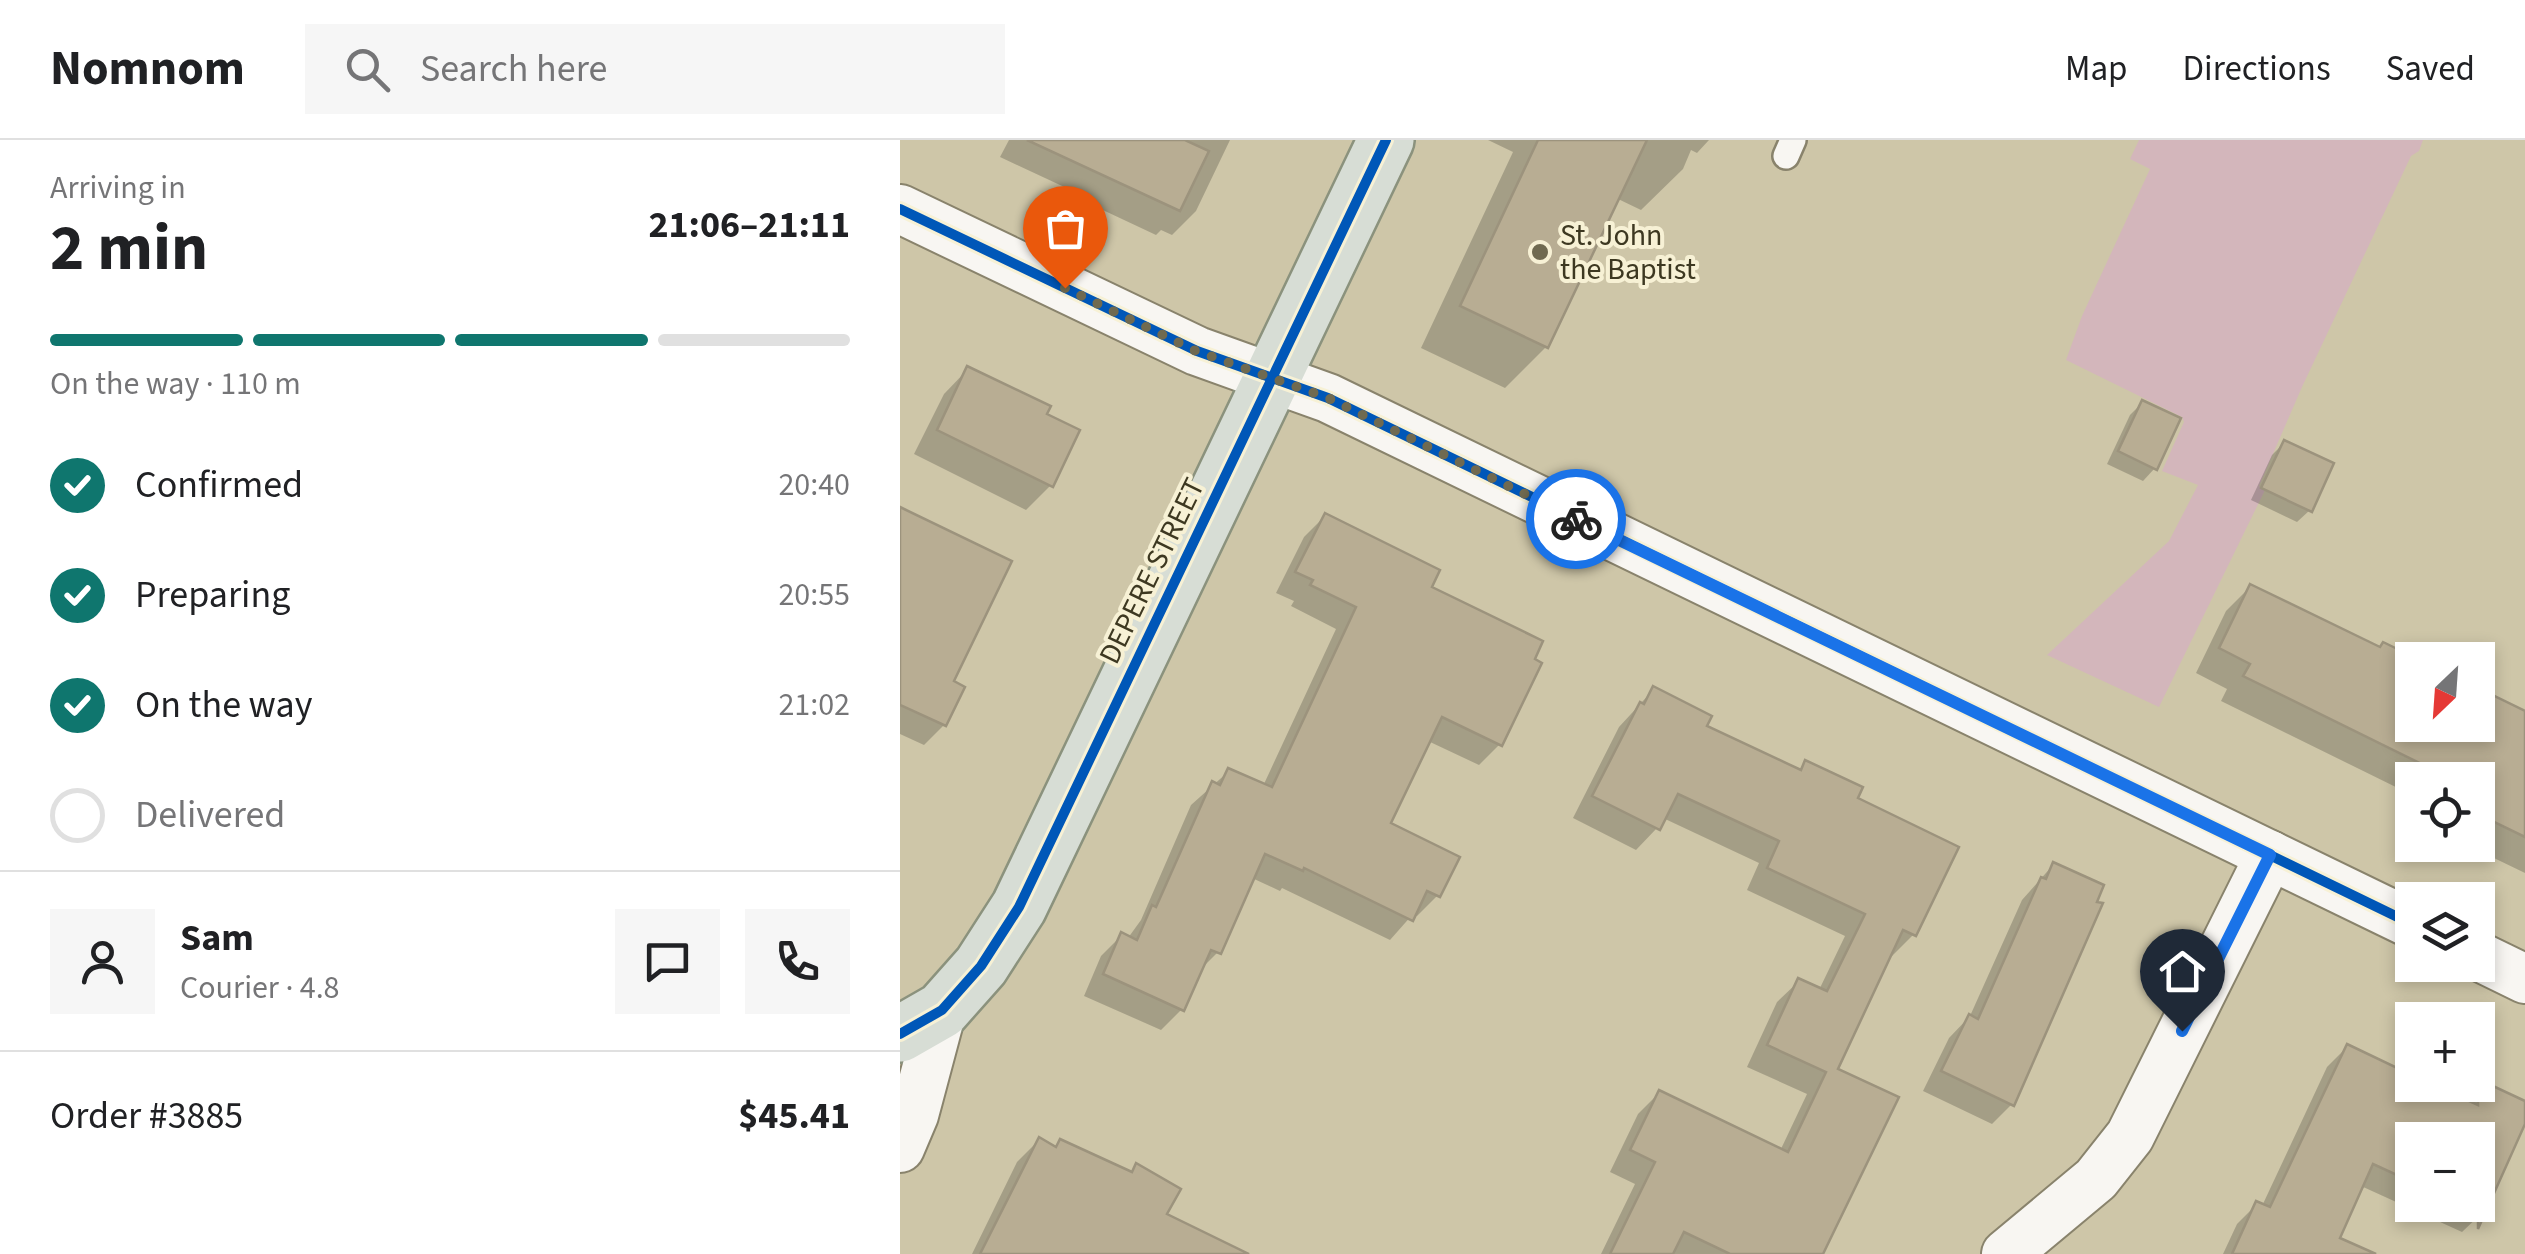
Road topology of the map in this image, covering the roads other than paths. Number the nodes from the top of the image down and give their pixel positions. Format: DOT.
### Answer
graph roads {
  1 [pos="1386,140"];
  2 [pos="900,208"];
  3 [pos="1273,377"];
  4 [pos="2270,855"];
  5 [pos="2395,916"];
  6 [pos="2495,964"];
  7 [pos="2525,979"];
  8 [pos="921,1022"];
  9 [pos="900,1148"];
  10 [pos="2006,1254"];
  1 -- 3 [label="main road, DEPERE STREET"];
  2 -- 3 [label="street"];
  3 -- 4 [label="street"];
  3 -- 8 [label="main road, DEPERE STREET"];
  4 -- 5 [label="street"];
  4 -- 10 [label="street"];
  6 -- 7 [label="street"];
  8 -- 9 [label="street, DEPERE STREET"];
}
